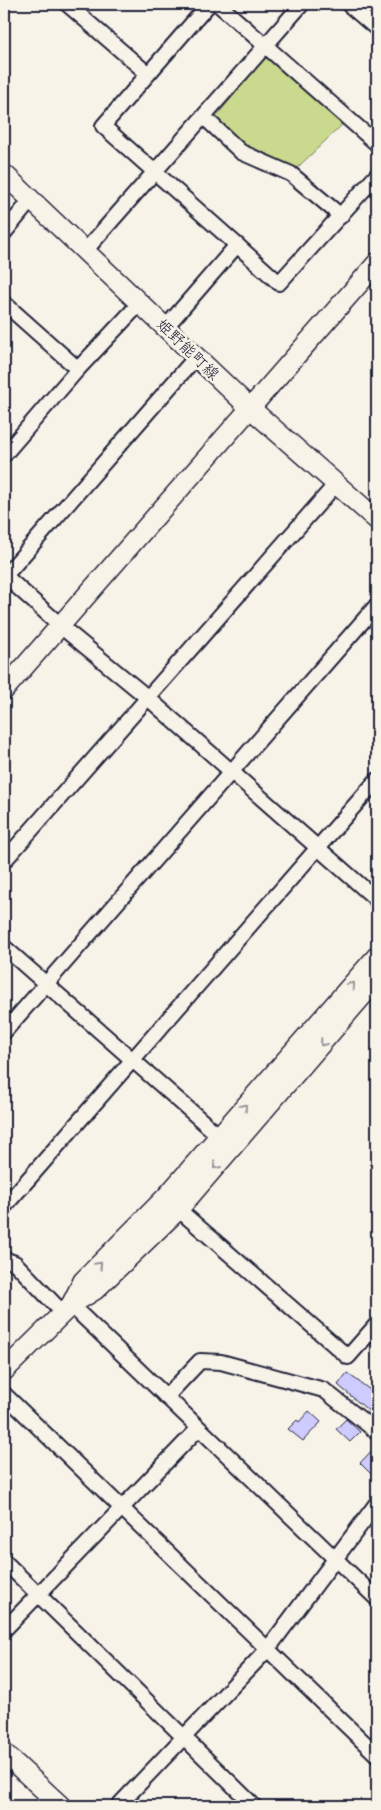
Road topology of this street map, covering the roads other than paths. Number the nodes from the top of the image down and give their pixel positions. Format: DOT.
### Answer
graph roads {
  1 [pos="67,4"];
  2 [pos="209,4"];
  3 [pos="218,4"];
  4 [pos="302,4"];
  5 [pos="348,4"];
  6 [pos="377,29"];
  7 [pos="267,45"];
  8 [pos="148,74"];
  9 [pos="204,117"];
  10 [pos="377,144"];
  11 [pos="155,172"];
  12 [pos="4,174"];
  13 [pos="377,175"];
  14 [pos="32,200"];
  15 [pos="341,216"];
  16 [pos="4,232"];
  17 [pos="237,246"];
  18 [pos="85,251"];
  19 [pos="377,263"];
  20 [pos="4,303"];
  21 [pos="140,303"];
  22 [pos="166,327"];
  23 [pos="196,357"];
  24 [pos="78,369"];
  25 [pos="250,408"];
  26 [pos="4,454"];
  27 [pos="336,484"];
  28 [pos="377,520"];
  29 [pos="4,576"];
  30 [pos="377,605"];
  31 [pos="60,625"];
  32 [pos="4,690"];
  33 [pos="148,698"];
  34 [pos="232,772"];
  35 [pos="377,780"];
  36 [pos="319,847"];
  37 [pos="4,861"];
  38 [pos="377,900"];
  39 [pos="4,947"];
  40 [pos="377,956"];
  41 [pos="377,979"];
  42 [pos="46,983"];
  43 [pos="4,1032"];
  44 [pos="134,1060"];
  45 [pos="226,1142"];
  46 [pos="171,1204"];
  47 [pos="4,1207"];
  48 [pos="4,1259"];
  49 [pos="67,1309"];
  50 [pos="377,1324"];
  51 [pos="4,1371"];
  52 [pos="4,1394"];
  53 [pos="166,1397"];
  54 [pos="198,1429"];
  55 [pos="377,1432"];
  56 [pos="377,1504"];
  57 [pos="120,1509"];
  58 [pos="336,1558"];
  59 [pos="4,1561"];
  60 [pos="38,1594"];
  61 [pos="377,1600"];
  62 [pos="4,1630"];
  63 [pos="267,1650"];
  64 [pos="184,1736"];
  65 [pos="4,1753"];
  66 [pos="377,1755"];
  67 [pos="61,1806"];
  68 [pos="118,1806"];
  69 [pos="254,1806"];
  1 -- 8 [label="street"];
  2 -- 8 [label="street"];
  3 -- 7 [label="street"];
  4 -- 7 [label="street"];
  5 -- 6 [label="street"];
  7 -- 9 [label="street"];
  7 -- 10 [label="street"];
  8 -- 11 [label="street"];
  9 -- 11 [label="street"];
  9 -- 15 [label="street"];
  11 -- 17 [label="street"];
  11 -- 18 [label="street"];
  12 -- 14 [label="street, 姫野能町線"];
  13 -- 15 [label="street"];
  14 -- 16 [label="street"];
  14 -- 18 [label="street, 姫野能町線"];
  15 -- 17 [label="street"];
  17 -- 22 [label="street"];
  18 -- 21 [label="street, 姫野能町線"];
  19 -- 25 [label="street"];
  20 -- 24 [label="street"];
  21 -- 22 [label="street, 姫野能町線"];
  21 -- 24 [label="street"];
  22 -- 23 [label="street, 姫野能町線"];
  23 -- 25 [label="street, 姫野能町線"];
  23 -- 29 [label="street"];
  24 -- 26 [label="street"];
  25 -- 27 [label="street, 姫野能町線"];
  25 -- 31 [label="street"];
  27 -- 28 [label="street, 姫野能町線"];
  27 -- 33 [label="street"];
  29 -- 31 [label="street"];
  30 -- 34 [label="street"];
  31 -- 32 [label="street"];
  31 -- 33 [label="street"];
  33 -- 34 [label="street"];
  33 -- 37 [label="street"];
  34 -- 36 [label="street"];
  34 -- 42 [label="street"];
  35 -- 36 [label="street"];
  36 -- 38 [label="street"];
  36 -- 44 [label="street"];
  39 -- 42 [label="street"];
  45 -- 40 [label="street, one-way"];
  41 -- 45 [label="street, one-way"];
  42 -- 43 [label="street"];
  42 -- 44 [label="street"];
  44 -- 45 [label="street"];
  44 -- 47 [label="street"];
  45 -- 46 [label="street"];
  46 -- 49 [label="street"];
  46 -- 50 [label="street"];
  48 -- 49 [label="street"];
  49 -- 51 [label="street"];
  49 -- 53 [label="street"];
  52 -- 57 [label="street"];
  53 -- 54 [label="street"];
  53 -- 55 [label="street"];
  54 -- 57 [label="street"];
  54 -- 58 [label="street"];
  56 -- 58 [label="street"];
  57 -- 60 [label="street"];
  57 -- 63 [label="street"];
  58 -- 61 [label="street"];
  58 -- 63 [label="street"];
  59 -- 60 [label="street"];
  60 -- 62 [label="street"];
  60 -- 64 [label="street"];
  63 -- 64 [label="street"];
  63 -- 66 [label="street"];
  64 -- 68 [label="street"];
  64 -- 69 [label="street"];
  65 -- 67 [label="street"];
}
